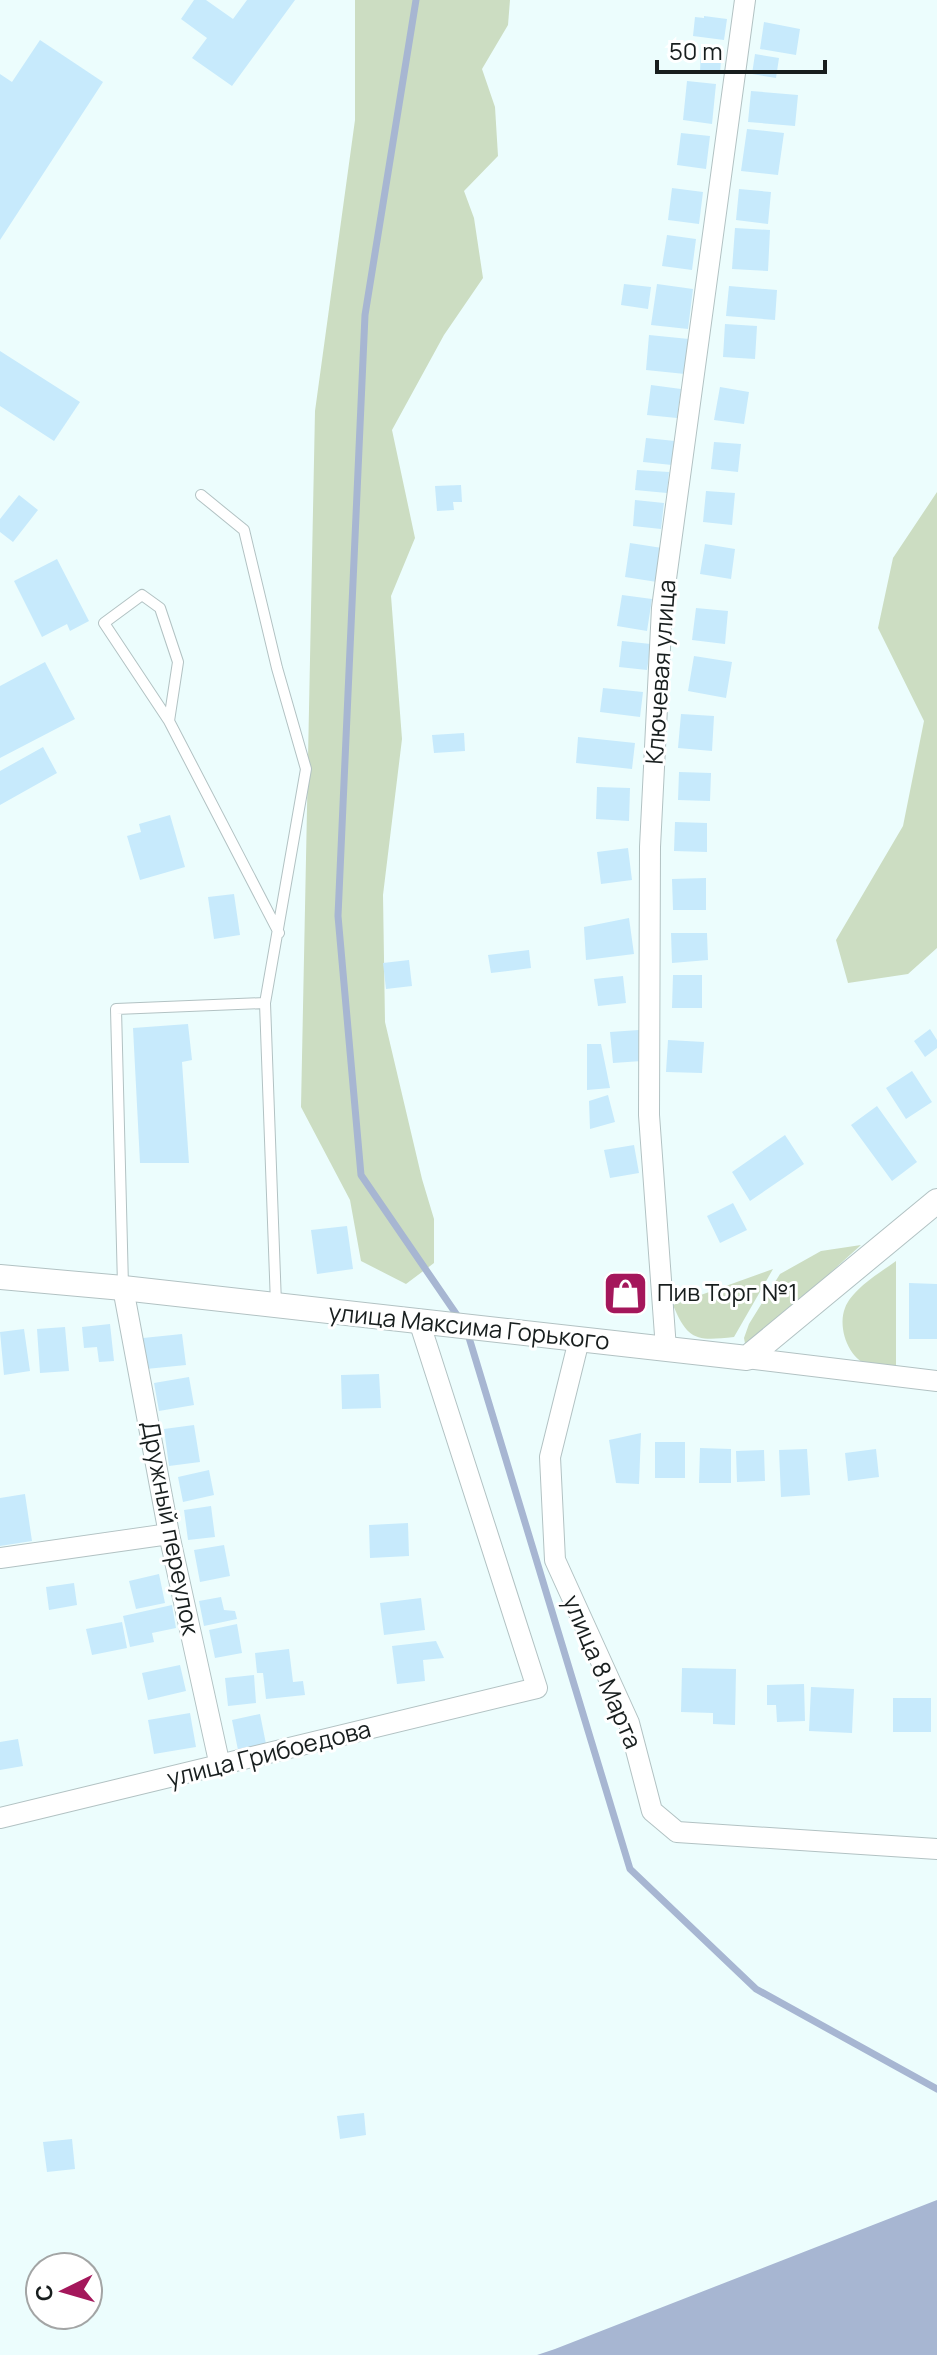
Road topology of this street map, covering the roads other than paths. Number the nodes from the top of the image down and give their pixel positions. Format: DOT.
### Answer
graph roads {
  1 [pos="745,0"];
  2 [pos="201,495"];
  3 [pos="169,721"];
  4 [pos="279,933"];
  5 [pos="265,1003"];
  6 [pos="937,1201"];
  7 [pos="0,1277"];
  8 [pos="123,1288"];
  9 [pos="276,1305"];
  10 [pos="419,1321"];
  11 [pos="579,1340"];
  12 [pos="666,1349"];
  13 [pos="747,1358"];
  14 [pos="937,1381"];
  15 [pos="169,1534"];
  16 [pos="0,1558"];
  17 [pos="220,1766"];
  18 [pos="0,1818"];
  19 [pos="937,1849"];
  1 -- 12 [label="street, Ключевая улица"];
  2 -- 4 [label="lane"];
  3 -- 3 [label="lane"];
  3 -- 4 [label="lane"];
  4 -- 5 [label="lane"];
  5 -- 8 [label="lane"];
  5 -- 9 [label="lane"];
  6 -- 13 [label="street"];
  7 -- 8 [label="street, улица Максима Горького"];
  8 -- 9 [label="street, улица Максима Горького"];
  8 -- 15 [label="street, Дружный переулок"];
  9 -- 10 [label="street, улица Максима Горького"];
  10 -- 11 [label="street, улица Максима Горького"];
  10 -- 17 [label="street, улица Грибоедова"];
  11 -- 12 [label="street, улица Максима Горького"];
  11 -- 19 [label="street, улица 8 Марта"];
  12 -- 13 [label="street, улица Максима Горького"];
  13 -- 14 [label="street, улица Максима Горького"];
  15 -- 16 [label="street"];
  15 -- 17 [label="street, Дружный переулок"];
  17 -- 18 [label="street, улица Грибоедова"];
}
